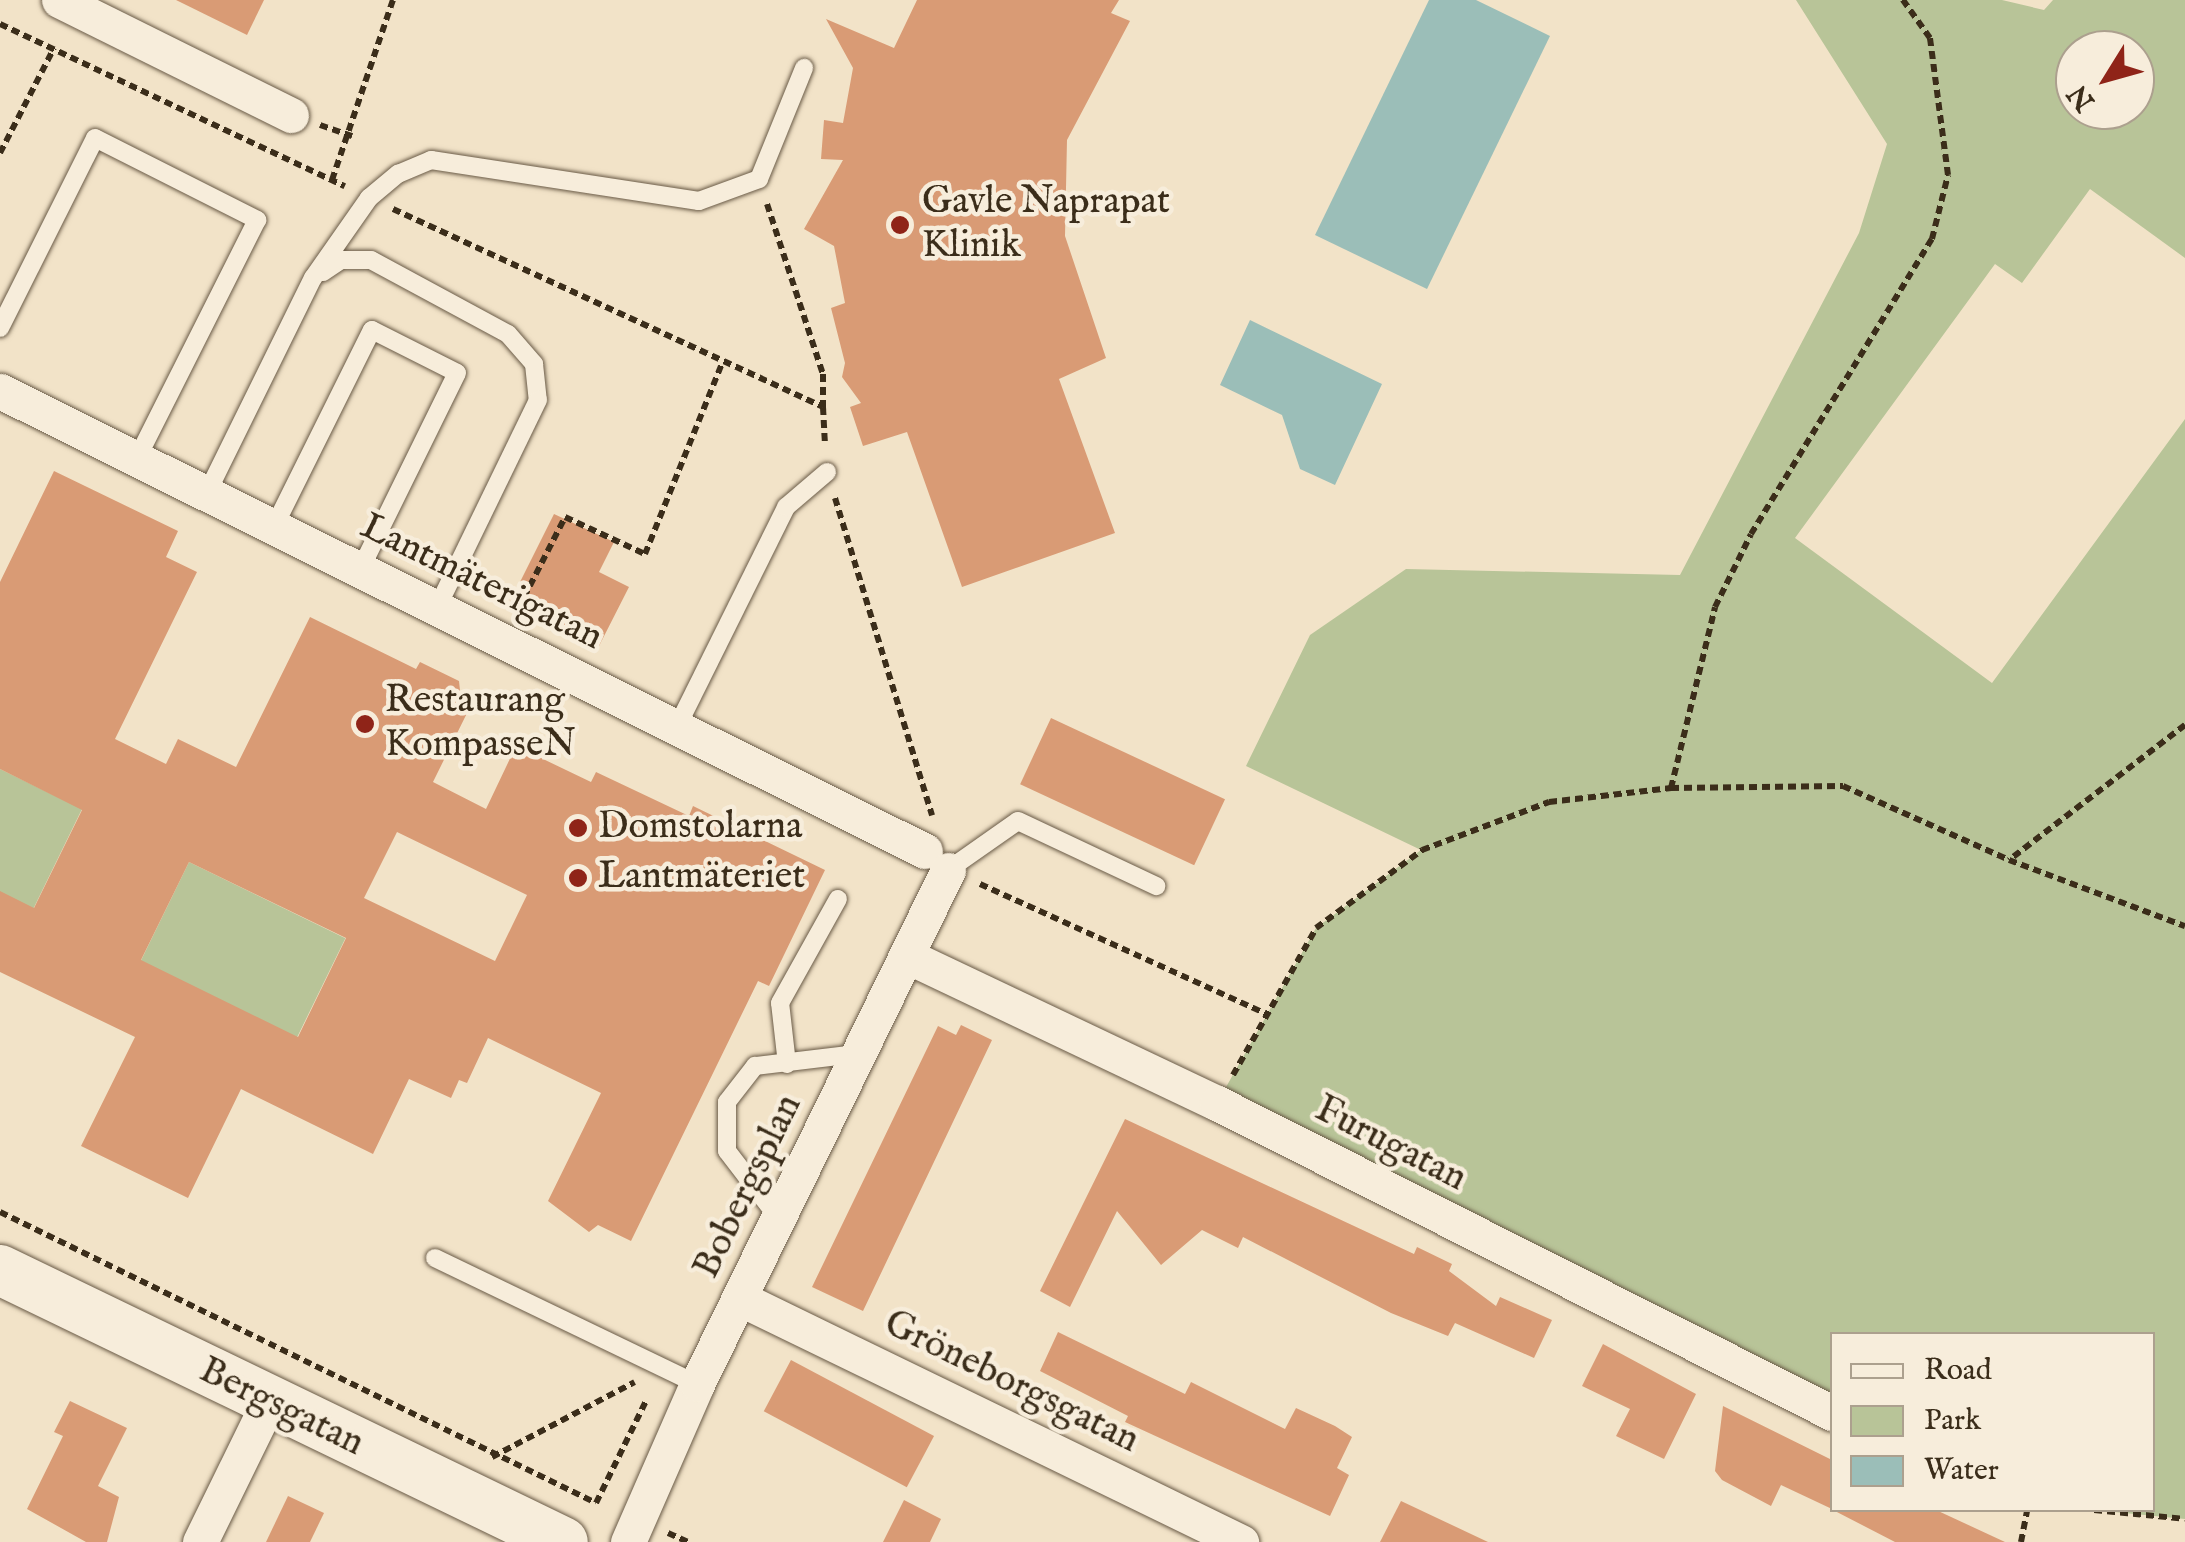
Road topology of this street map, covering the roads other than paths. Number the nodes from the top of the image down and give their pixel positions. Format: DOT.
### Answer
graph roads {
  1 [pos="70,3"];
  2 [pos="804,68"];
  3 [pos="291,115"];
  4 [pos="313,278"];
  5 [pos="0,328"];
  6 [pos="0,391"];
  7 [pos="137,459"];
  8 [pos="827,472"];
  9 [pos="207,494"];
  10 [pos="274,527"];
  11 [pos="360,570"];
  12 [pos="437,608"];
  13 [pos="677,727"];
  14 [pos="937,860"];
  15 [pos="1156,886"];
  16 [pos="838,899"];
  17 [pos="907,956"];
  18 [pos="860,1053"];
  19 [pos="788,1064"];
  20 [pos="781,1221"];
  21 [pos="435,1258"];
  22 [pos="0,1270"];
  23 [pos="743,1300"];
  24 [pos="697,1384"];
  25 [pos="268,1402"];
  26 [pos="1830,1411"];
  27 [pos="200,1542"];
  28 [pos="563,1542"];
  29 [pos="628,1542"];
  30 [pos="1241,1542"];
  1 -- 3 [label="street"];
  2 -- 4 [label="lane"];
  4 -- 9 [label="lane"];
  4 -- 12 [label="lane"];
  5 -- 7 [label="lane"];
  6 -- 7 [label="street, Lantmäterigatan"];
  7 -- 9 [label="street, Lantmäterigatan"];
  8 -- 13 [label="lane"];
  9 -- 10 [label="street, Lantmäterigatan"];
  10 -- 11 [label="street, Lantmäterigatan"];
  10 -- 11 [label="lane"];
  11 -- 12 [label="street, Lantmäterigatan"];
  12 -- 13 [label="street, Lantmäterigatan"];
  13 -- 14 [label="street, Lantmäterigatan"];
  14 -- 15 [label="lane"];
  14 -- 17 [label="street, Bobergsplan"];
  16 -- 19 [label="lane"];
  17 -- 18 [label="street, Bobergsplan"];
  17 -- 26 [label="street, Furugatan"];
  18 -- 19 [label="lane"];
  18 -- 20 [label="street, Bobergsplan"];
  19 -- 20 [label="lane"];
  20 -- 23 [label="street, Bobergsplan"];
  21 -- 24 [label="lane"];
  22 -- 25 [label="street, Bergsgatan"];
  23 -- 24 [label="street, Bobergsplan"];
  23 -- 30 [label="street, Gröneborgsgatan"];
  24 -- 29 [label="street, Bobergsplan"];
  25 -- 27 [label="street"];
  25 -- 28 [label="street, Bergsgatan"];
}
